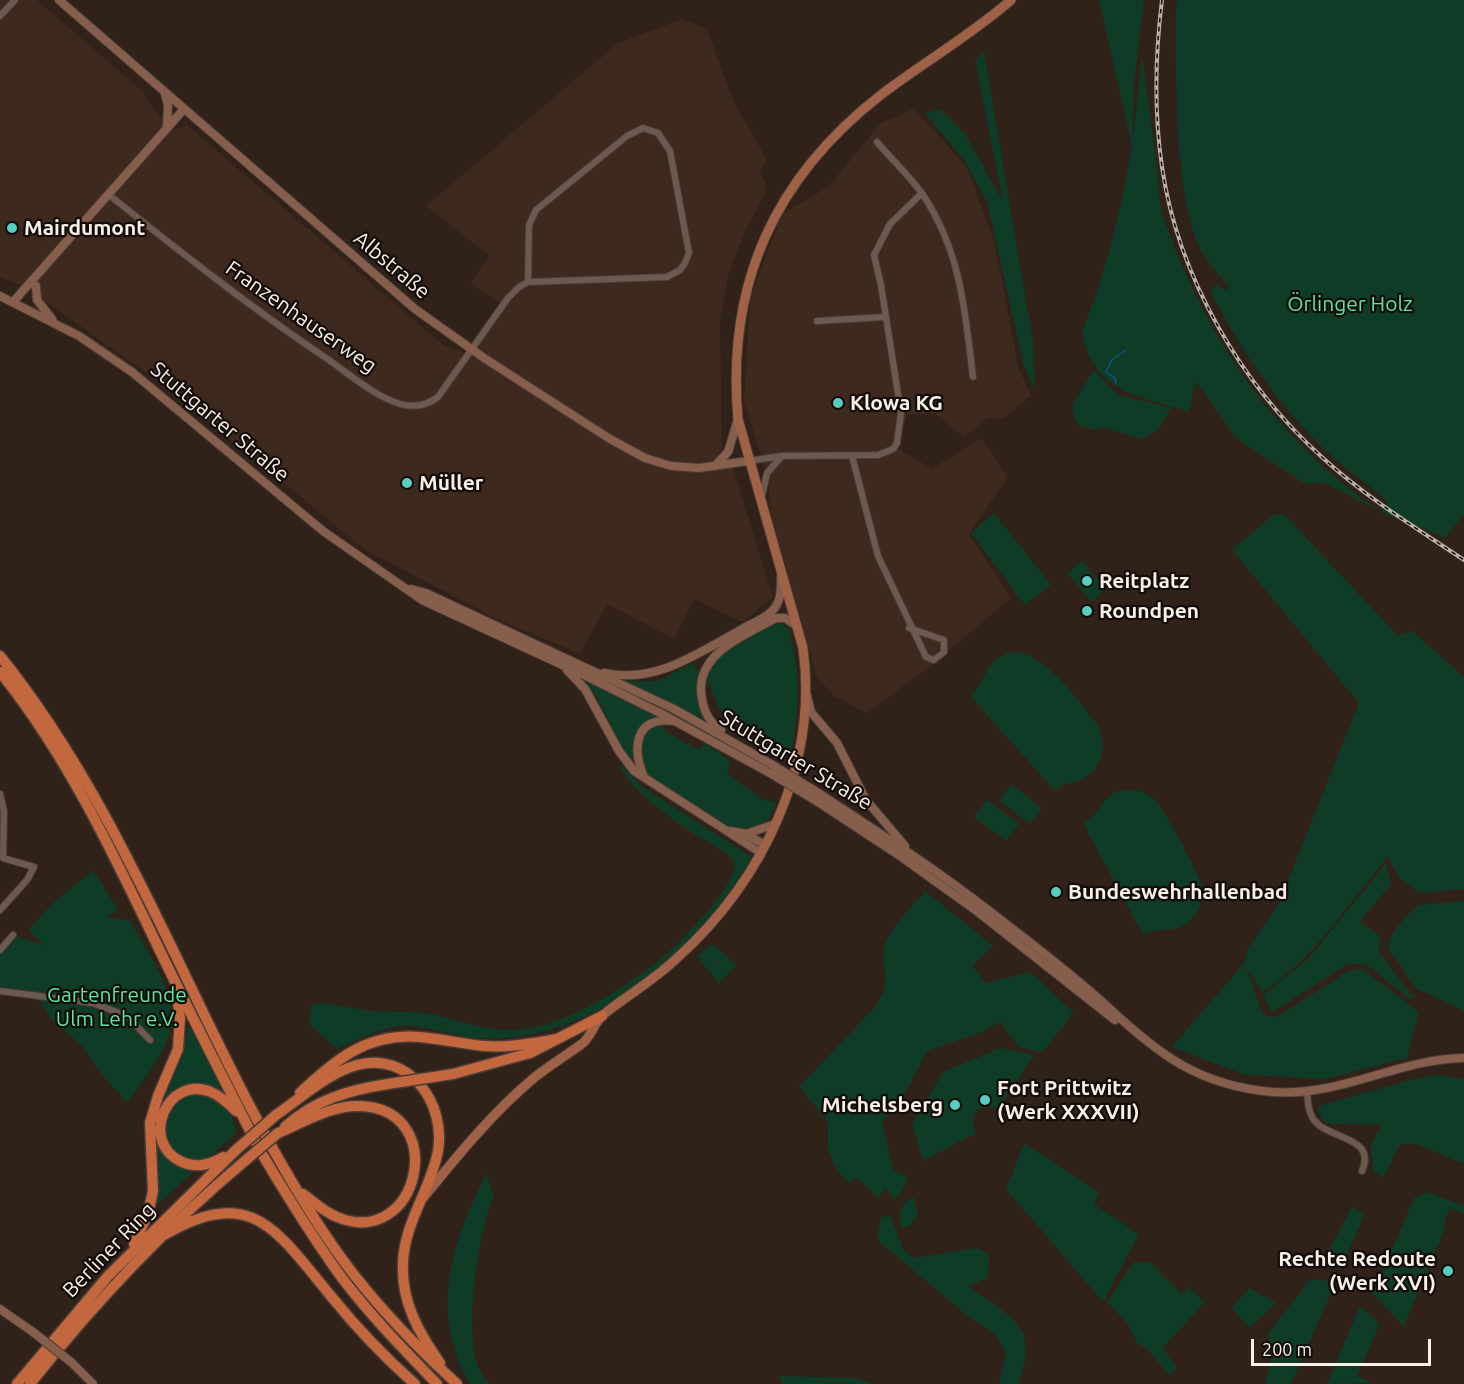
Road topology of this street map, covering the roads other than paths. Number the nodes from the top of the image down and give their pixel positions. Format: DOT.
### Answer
graph roads {
  1 [pos="15,0"];
  2 [pos="58,0"];
  3 [pos="1011,0"];
  4 [pos="0,16"];
  5 [pos="164,92"];
  6 [pos="184,109"];
  7 [pos="167,126"];
  8 [pos="877,142"];
  9 [pos="108,194"];
  10 [pos="922,194"];
  11 [pos="38,275"];
  12 [pos="528,282"];
  13 [pos="36,286"];
  14 [pos="0,296"];
  15 [pos="13,302"];
  16 [pos="25,307"];
  17 [pos="885,317"];
  18 [pos="817,321"];
  19 [pos="54,322"];
  20 [pos="471,350"];
  21 [pos="973,377"];
  22 [pos="738,419"];
  23 [pos="782,456"];
  24 [pos="852,456"];
  25 [pos="748,461"];
  26 [pos="714,467"];
  27 [pos="760,503"];
  28 [pos="781,573"];
  29 [pos="408,588"];
  30 [pos="791,605"];
  31 [pos="772,612"];
  32 [pos="796,626"];
  33 [pos="909,628"];
  34 [pos="0,656"];
  35 [pos="564,668"];
  36 [pos="587,669"];
  37 [pos="0,672"];
  38 [pos="807,696"];
  39 [pos="675,722"];
  40 [pos="771,769"];
  41 [pos="645,780"];
  42 [pos="0,794"];
  43 [pos="819,798"];
  44 [pos="775,824"];
  45 [pos="725,830"];
  46 [pos="746,834"];
  47 [pos="763,849"];
  48 [pos="913,856"];
  49 [pos="2,858"];
  50 [pos="0,910"];
  51 [pos="13,935"];
  52 [pos="0,950"];
  53 [pos="176,984"];
  54 [pos="0,991"];
  55 [pos="602,1016"];
  56 [pos="1126,1027"];
  57 [pos="557,1039"];
  58 [pos="150,1040"];
  59 [pos="1464,1058"];
  60 [pos="1307,1092"];
  61 [pos="276,1115"];
  62 [pos="243,1118"];
  63 [pos="297,1121"];
  64 [pos="236,1150"];
  65 [pos="1362,1172"];
  66 [pos="296,1188"];
  67 [pos="417,1206"];
  68 [pos="159,1238"];
  69 [pos="130,1253"];
  70 [pos="0,1309"];
  71 [pos="455,1382"];
  72 [pos="17,1384"];
  73 [pos="30,1384"];
  74 [pos="93,1384"];
  75 [pos="415,1384"];
  76 [pos="438,1384"];
  1 -- 4 [label="street"];
  2 -- 5 [label="main road, Albstraße"];
  3 -- 22 [label="main road"];
  5 -- 6 [label="main road, Albstraße"];
  5 -- 7 [label="main road"];
  6 -- 7 [label="main road"];
  6 -- 20 [label="main road, Albstraße"];
  7 -- 9 [label="main road"];
  8 -- 10 [label="street"];
  9 -- 11 [label="main road"];
  9 -- 20 [label="street, Franzenhauserweg"];
  10 -- 17 [label="street"];
  10 -- 21 [label="street"];
  11 -- 13 [label="main road"];
  11 -- 15 [label="main road"];
  12 -- 12 [label="street"];
  12 -- 20 [label="street, Franzenhauserweg"];
  13 -- 16 [label="main road"];
  13 -- 19 [label="main road"];
  14 -- 15 [label="main road, Stuttgarter Straße"];
  15 -- 16 [label="main road, Stuttgarter Straße"];
  16 -- 19 [label="main road, Stuttgarter Straße"];
  17 -- 18 [label="street"];
  17 -- 24 [label="street"];
  19 -- 29 [label="main road, Stuttgarter Straße"];
  20 -- 26 [label="main road, Albstraße"];
  22 -- 25 [label="main road"];
  22 -- 26 [label="main road"];
  23 -- 24 [label="street"];
  23 -- 25 [label="street"];
  23 -- 27 [label="street"];
  24 -- 33 [label="street"];
  25 -- 26 [label="main road, Albstraße"];
  25 -- 27 [label="main road"];
  27 -- 28 [label="main road"];
  28 -- 30 [label="main road"];
  28 -- 31 [label="main road"];
  29 -- 35 [label="main road, Stuttgarter Straße"];
  29 -- 36 [label="main road, Stuttgarter Straße"];
  30 -- 31 [label="main road"];
  30 -- 32 [label="main road"];
  31 -- 36 [label="main road"];
  32 -- 38 [label="main road"];
  32 -- 40 [label="main road"];
  33 -- 33 [label="street"];
  34 -- 66 [label="highway"];
  35 -- 39 [label="main road, Stuttgarter Straße"];
  35 -- 41 [label="main road"];
  36 -- 40 [label="main road, Stuttgarter Straße"];
  37 -- 53 [label="highway"];
  38 -- 44 [label="main road"];
  38 -- 48 [label="main road"];
  39 -- 40 [label="main road, Stuttgarter Straße"];
  39 -- 41 [label="main road"];
  40 -- 43 [label="main road, Stuttgarter Straße, bridge"];
  41 -- 45 [label="main road"];
  42 -- 49 [label="street"];
  43 -- 48 [label="main road, Stuttgarter Straße"];
  43 -- 56 [label="main road, Stuttgarter Straße"];
  44 -- 46 [label="main road"];
  44 -- 47 [label="main road"];
  45 -- 46 [label="main road"];
  45 -- 47 [label="main road"];
  46 -- 47 [label="main road"];
  47 -- 55 [label="main road"];
  48 -- 56 [label="main road, Stuttgarter Straße"];
  49 -- 50 [label="street"];
  51 -- 52 [label="street"];
  53 -- 62 [label="highway"];
  53 -- 69 [label="highway"];
  54 -- 58 [label="street"];
  55 -- 57 [label="highway"];
  55 -- 67 [label="main road"];
  56 -- 60 [label="main road, Stuttgarter Straße"];
  57 -- 61 [label="highway"];
  57 -- 63 [label="highway, bridge"];
  59 -- 60 [label="main road, Stuttgarter Straße"];
  60 -- 65 [label="street"];
  61 -- 64 [label="highway, bridge"];
  61 -- 67 [label="highway"];
  62 -- 64 [label="highway"];
  62 -- 76 [label="highway"];
  63 -- 66 [label="highway"];
  63 -- 68 [label="highway, Berliner Ring, bridge"];
  64 -- 69 [label="highway, Berliner Ring"];
  66 -- 71 [label="highway"];
  67 -- 71 [label="highway"];
  68 -- 73 [label="highway, Berliner Ring"];
  68 -- 75 [label="highway"];
  69 -- 72 [label="highway, Berliner Ring"];
  70 -- 74 [label="main road, bridge"];
}
